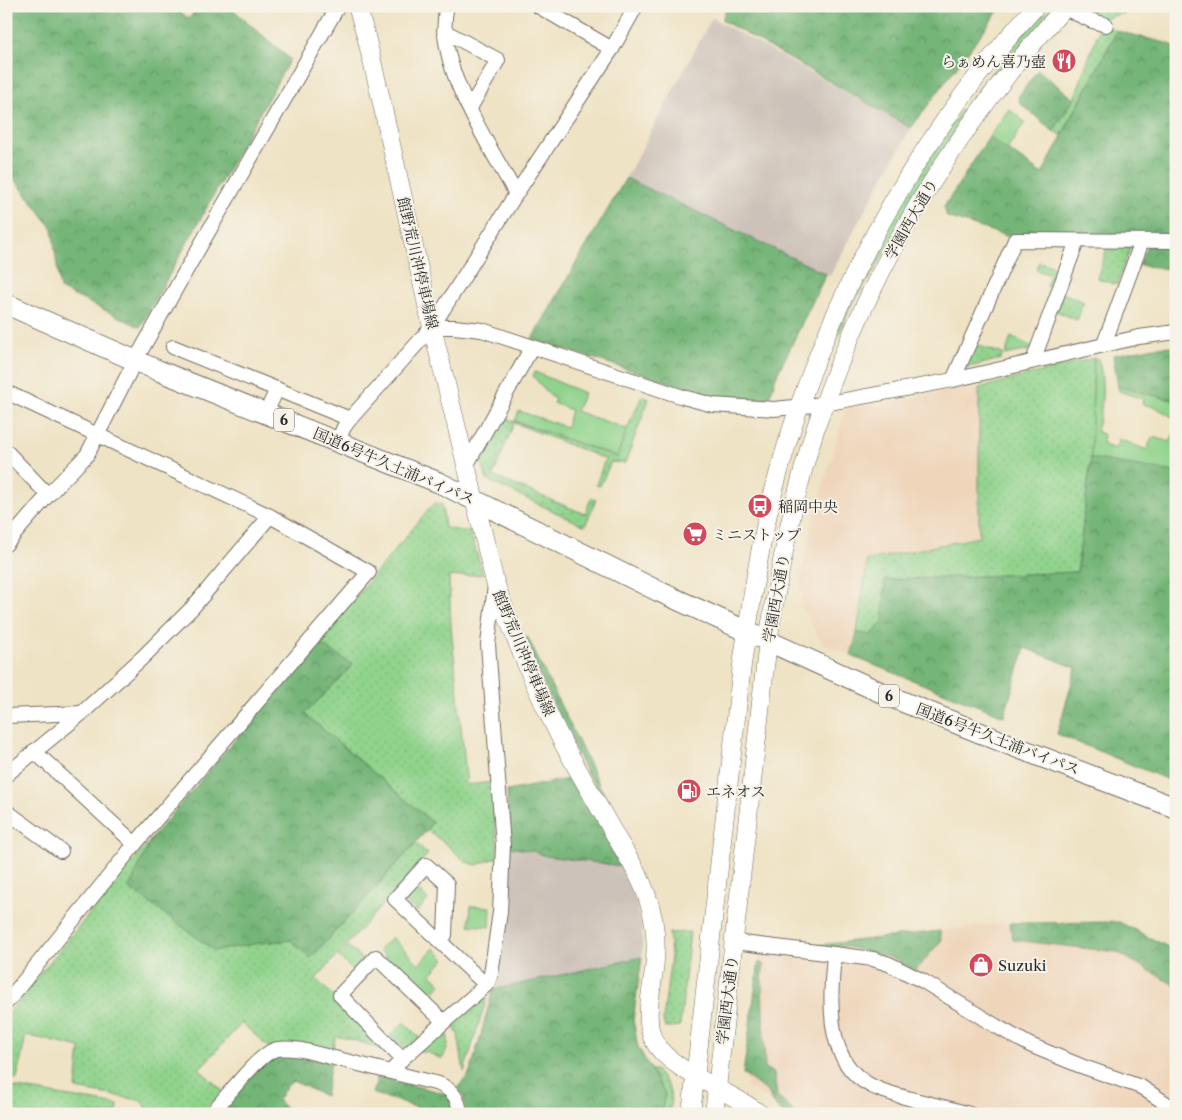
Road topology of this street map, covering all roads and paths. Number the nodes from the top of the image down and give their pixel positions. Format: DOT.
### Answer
graph roads {
  1 [pos="338,6"];
  2 [pos="356,6"];
  3 [pos="447,6"];
  4 [pos="538,6"];
  5 [pos="636,6"];
  6 [pos="1036,6"];
  7 [pos="1064,7"];
  8 [pos="1106,25"];
  9 [pos="444,31"];
  10 [pos="612,49"];
  11 [pos="470,108"];
  12 [pos="516,194"];
  13 [pos="1077,240"];
  14 [pos="1142,241"];
  15 [pos="1176,241"];
  16 [pos="6,304"];
  17 [pos="432,327"];
  18 [pos="1175,329"];
  19 [pos="1104,344"];
  20 [pos="173,347"];
  21 [pos="532,347"];
  22 [pos="136,361"];
  23 [pos="1033,361"];
  24 [pos="953,380"];
  25 [pos="277,389"];
  26 [pos="6,392"];
  27 [pos="824,404"];
  28 [pos="798,407"];
  29 [pos="266,413"];
  30 [pos="350,419"];
  31 [pos="98,436"];
  32 [pos="338,441"];
  33 [pos="6,451"];
  34 [pos="466,466"];
  35 [pos="48,496"];
  36 [pos="474,499"];
  37 [pos="270,516"];
  38 [pos="6,544"];
  39 [pos="495,582"];
  40 [pos="747,631"];
  41 [pos="768,641"];
  42 [pos="82,713"];
  43 [pos="6,716"];
  44 [pos="34,751"];
  45 [pos="6,775"];
  46 [pos="1176,808"];
  47 [pos="6,811"];
  48 [pos="135,844"];
  49 [pos="61,851"];
  50 [pos="440,942"];
  51 [pos="734,942"];
  52 [pos="834,954"];
  53 [pos="486,985"];
  54 [pos="6,1003"];
  55 [pos="444,1022"];
  56 [pos="402,1059"];
  57 [pos="391,1072"];
  58 [pos="696,1076"];
  59 [pos="717,1088"];
  60 [pos="1176,1110"];
  61 [pos="211,1114"];
  62 [pos="460,1114"];
  63 [pos="691,1114"];
  64 [pos="714,1114"];
  65 [pos="760,1114"];
  66 [pos="969,1114"];
  1 -- 22 [label="street"];
  2 -- 17 [label="main road, 館野荒川沖停車場線"];
  3 -- 9 [label="street"];
  4 -- 10 [label="street"];
  5 -- 10 [label="street"];
  6 -- 28 [label="main road, 学園西大通り"];
  7 -- 8 [label="street"];
  7 -- 27 [label="main road, 学園西大通り"];
  9 -- 11 [label="street"];
  9 -- 11 [label="street"];
  10 -- 12 [label="street"];
  11 -- 12 [label="street"];
  12 -- 17 [label="street"];
  13 -- 14 [label="street"];
  13 -- 23 [label="street"];
  13 -- 24 [label="street"];
  14 -- 15 [label="street"];
  14 -- 19 [label="street"];
  16 -- 22 [label="highway, 国道6号牛久土浦バイパス / 6"];
  17 -- 21 [label="street"];
  17 -- 30 [label="street"];
  17 -- 34 [label="main road, 館野荒川沖停車場線"];
  18 -- 19 [label="street"];
  19 -- 23 [label="street"];
  20 -- 25 [label="street"];
  21 -- 28 [label="street"];
  21 -- 34 [label="street"];
  22 -- 29 [label="highway, 国道6号牛久土浦バイパス / 6"];
  22 -- 31 [label="street"];
  23 -- 24 [label="street"];
  24 -- 27 [label="street"];
  25 -- 29 [label="street"];
  25 -- 30 [label="street"];
  26 -- 31 [label="street"];
  27 -- 28 [label="street"];
  27 -- 41 [label="main road, 学園西大通り"];
  28 -- 40 [label="main road, 学園西大通り"];
  29 -- 32 [label="highway, 国道6号牛久土浦バイパス / 6"];
  30 -- 32 [label="street"];
  31 -- 35 [label="street"];
  31 -- 37 [label="street"];
  32 -- 36 [label="highway, 国道6号牛久土浦バイパス / 6"];
  33 -- 35 [label="street"];
  34 -- 36 [label="main road, 館野荒川沖停車場線"];
  35 -- 38 [label="street"];
  36 -- 39 [label="main road, 館野荒川沖停車場線"];
  36 -- 40 [label="highway, 国道6号牛久土浦バイパス / 6"];
  37 -- 42 [label="street"];
  37 -- 48 [label="street"];
  39 -- 53 [label="street"];
  39 -- 58 [label="main road, 館野荒川沖停車場線"];
  40 -- 41 [label="highway, 6"];
  40 -- 58 [label="main road, 学園西大通り"];
  41 -- 46 [label="highway, 国道6号牛久土浦バイパス / 6"];
  41 -- 51 [label="main road, 学園西大通り"];
  42 -- 43 [label="street"];
  42 -- 44 [label="street"];
  44 -- 45 [label="street"];
  44 -- 48 [label="street"];
  47 -- 49 [label="street"];
  48 -- 54 [label="street"];
  50 -- 50 [label="street"];
  50 -- 53 [label="street"];
  51 -- 52 [label="street"];
  51 -- 59 [label="main road, 学園西大通り"];
  52 -- 60 [label="street"];
  52 -- 66 [label="street"];
  53 -- 55 [label="street"];
  55 -- 56 [label="street"];
  55 -- 56 [label="street"];
  56 -- 57 [label="street"];
  57 -- 61 [label="street"];
  57 -- 62 [label="street"];
  58 -- 59 [label="main road, 館野荒川沖停車場線"];
  58 -- 63 [label="main road, 学園西大通り"];
  59 -- 64 [label="main road, 学園西大通り"];
  59 -- 65 [label="main road, 館野荒川沖停車場線"];
}
